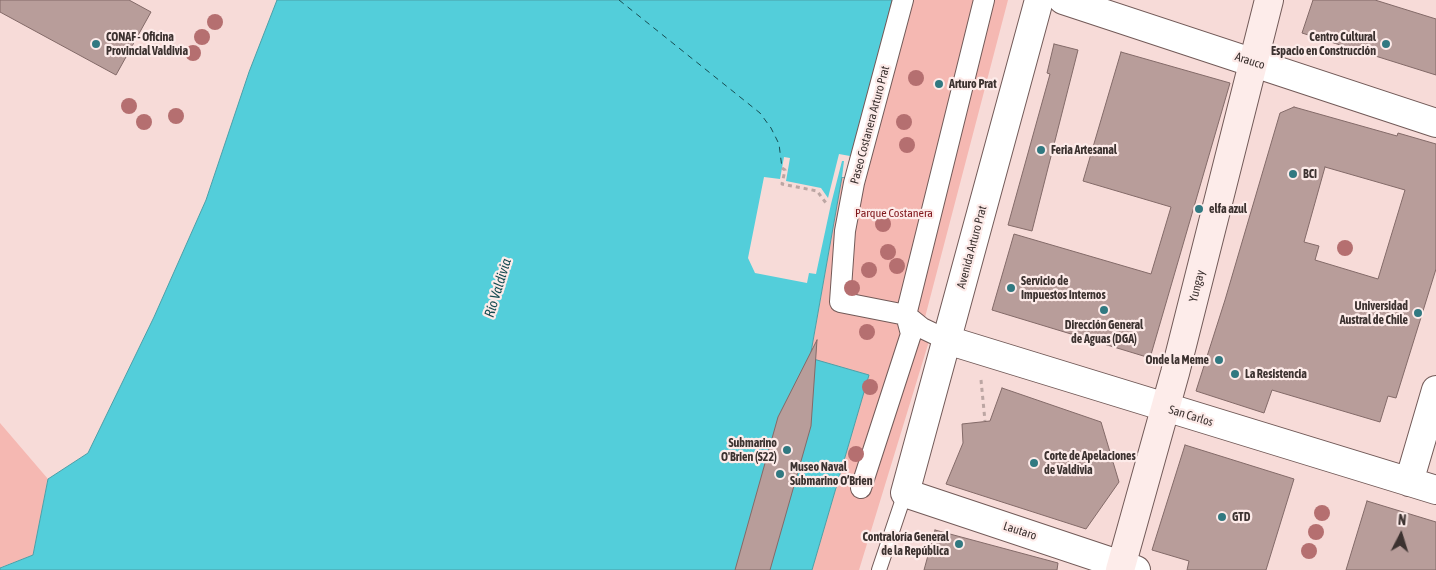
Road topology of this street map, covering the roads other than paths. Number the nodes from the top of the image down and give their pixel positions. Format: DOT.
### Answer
graph roads {
  1 [pos="903,0"];
  2 [pos="984,0"];
  3 [pos="1040,0"];
  4 [pos="1063,0"];
  5 [pos="1269,0"];
  6 [pos="1252,62"];
  7 [pos="1436,123"];
  8 [pos="906,315"];
  9 [pos="947,340"];
  10 [pos="1436,390"];
  11 [pos="1165,408"];
  12 [pos="1409,482"];
  13 [pos="861,488"];
  14 [pos="1436,490"];
  15 [pos="905,493"];
  16 [pos="1126,568"];
  17 [pos="879,570"];
  1 -- 8 [label="street, Paseo Costanera Arturo Prat"];
  2 -- 8 [label="street"];
  3 -- 9 [label="street, Avenida Arturo Prat"];
  4 -- 6 [label="street, Arauco"];
  5 -- 6 [label="main road, Yungay"];
  6 -- 7 [label="street, Arauco"];
  6 -- 11 [label="main road, Yungay"];
  8 -- 9 [label="street"];
  8 -- 13 [label="street"];
  9 -- 11 [label="street, San Carlos"];
  9 -- 15 [label="street, Avenida Arturo Prat"];
  10 -- 12 [label="street"];
  11 -- 12 [label="street, San Carlos"];
  11 -- 16 [label="main road, Yungay"];
  12 -- 14 [label="street, San Carlos"];
  15 -- 16 [label="street, Lautaro"];
  15 -- 17 [label="lane"];
}
